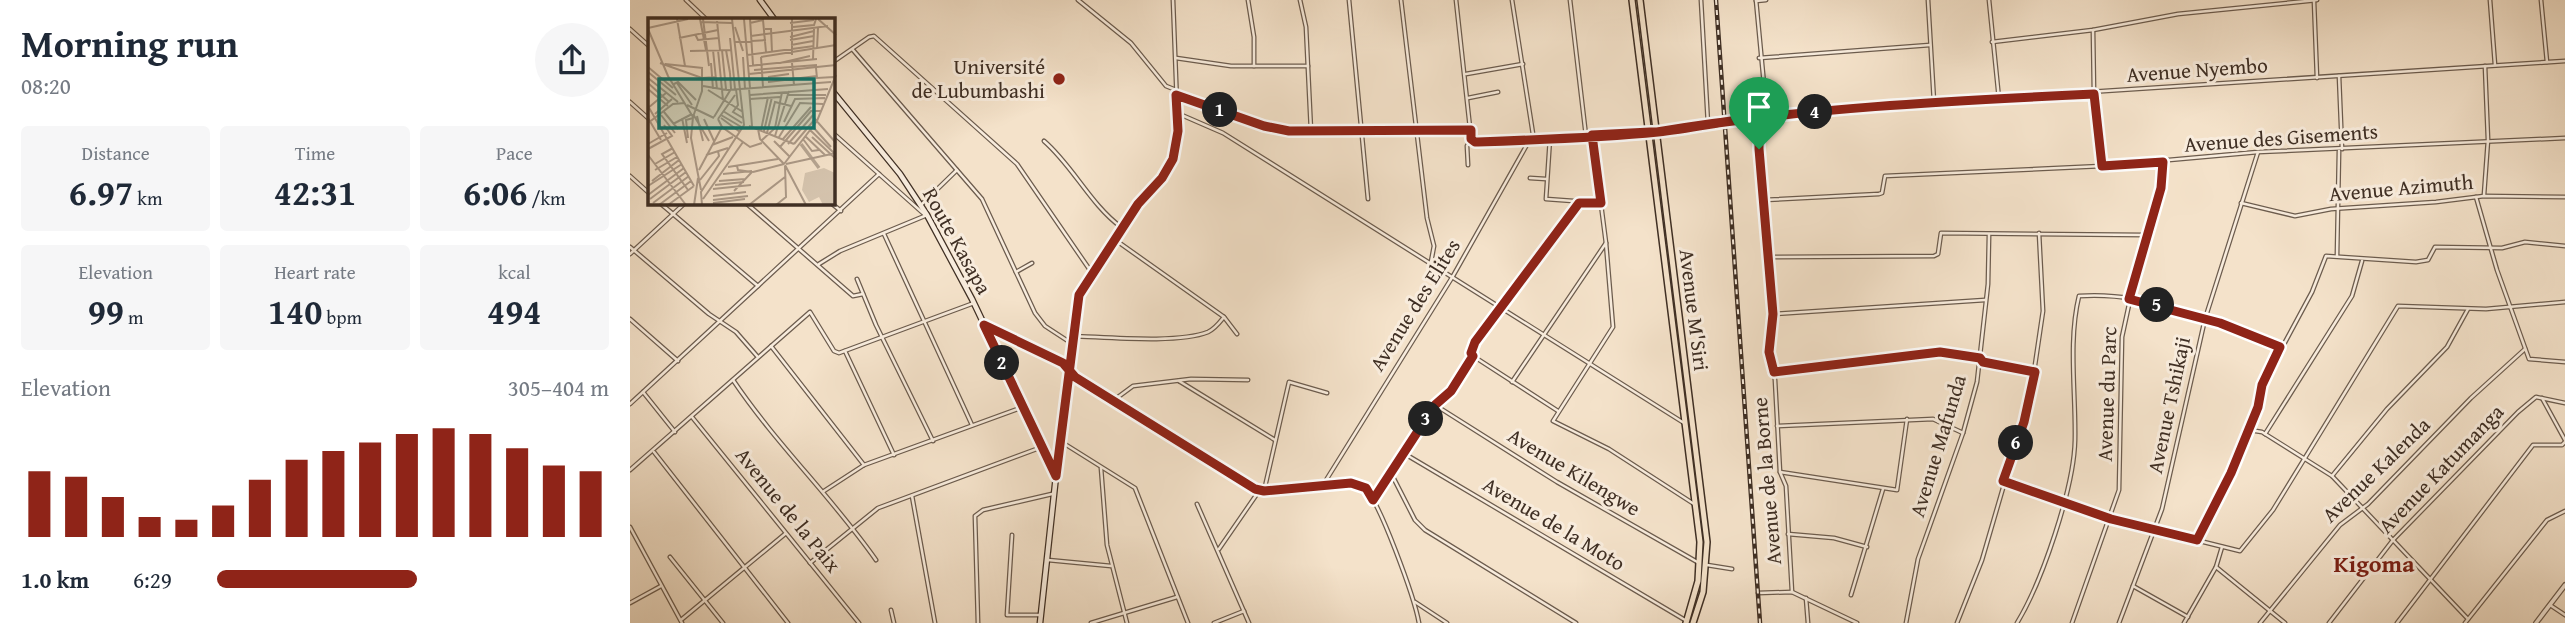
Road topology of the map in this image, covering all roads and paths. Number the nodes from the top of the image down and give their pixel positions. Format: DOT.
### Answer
graph roads {
  1 [pos="686,0"];
  2 [pos="760,0"];
  3 [pos="1078,0"];
  4 [pos="1173,0"];
  5 [pos="1248,0"];
  6 [pos="1300,0"];
  7 [pos="1349,0"];
  8 [pos="1401,0"];
  9 [pos="1456,0"];
  10 [pos="1512,0"];
  11 [pos="1570,0"];
  12 [pos="1632,0"];
  13 [pos="1640,0"];
  14 [pos="1701,0"];
  15 [pos="1756,0"];
  16 [pos="1766,0"];
  17 [pos="1928,0"];
  18 [pos="1989,0"];
  19 [pos="2315,0"];
  20 [pos="2490,0"];
  21 [pos="2541,0"];
  22 [pos="705,18"];
  23 [pos="773,18"];
  24 [pos="630,29"];
  25 [pos="2093,30"];
  26 [pos="1992,41"];
  27 [pos="648,45"];
  28 [pos="1930,45"];
  29 [pos="852,49"];
  30 [pos="1176,58"];
  31 [pos="1759,58"];
  32 [pos="835,61"];
  33 [pos="2565,61"];
  34 [pos="2547,62"];
  35 [pos="1523,64"];
  36 [pos="2495,65"];
  37 [pos="1254,66"];
  38 [pos="1308,66"];
  39 [pos="2485,66"];
  40 [pos="1466,74"];
  41 [pos="2339,76"];
  42 [pos="2317,78"];
  43 [pos="1176,92"];
  44 [pos="1497,92"];
  45 [pos="2094,94"];
  46 [pos="835,95"];
  47 [pos="1468,98"];
  48 [pos="1999,99"];
  49 [pos="630,102"];
  50 [pos="1934,102"];
  51 [pos="1177,113"];
  52 [pos="1767,116"];
  53 [pos="1759,117"];
  54 [pos="648,118"];
  55 [pos="1708,124"];
  56 [pos="1471,130"];
  57 [pos="1311,131"];
  58 [pos="1362,131"];
  59 [pos="1417,131"];
  60 [pos="1650,132"];
  61 [pos="1657,132"];
  62 [pos="835,135"];
  63 [pos="1592,135"];
  64 [pos="1586,136"];
  65 [pos="1550,138"];
  66 [pos="2565,138"];
  67 [pos="1471,139"];
  68 [pos="1530,139"];
  69 [pos="2488,140"];
  70 [pos="1044,141"];
  71 [pos="2341,150"];
  72 [pos="2258,152"];
  73 [pos="2163,162"];
  74 [pos="1468,165"];
  75 [pos="2102,166"];
  76 [pos="957,170"];
  77 [pos="879,174"];
  78 [pos="630,176"];
  79 [pos="1530,178"];
  80 [pos="1546,179"];
  81 [pos="648,192"];
  82 [pos="2484,196"];
  83 [pos="2476,197"];
  84 [pos="2565,197"];
  85 [pos="1368,199"];
  86 [pos="1764,200"];
  87 [pos="1579,203"];
  88 [pos="1601,203"];
  89 [pos="2241,203"];
  90 [pos="663,205"];
  91 [pos="683,205"];
  92 [pos="748,205"];
  93 [pos="834,205"];
  94 [pos="921,205"];
  95 [pos="2336,208"];
  96 [pos="841,211"];
  97 [pos="675,213"];
  98 [pos="927,215"];
  99 [pos="1122,227"];
  100 [pos="2039,233"];
  101 [pos="884,234"];
  102 [pos="1989,235"];
  103 [pos="2146,235"];
  104 [pos="1114,239"];
  105 [pos="1606,243"];
  106 [pos="2565,246"];
  107 [pos="799,248"];
  108 [pos="2490,248"];
  109 [pos="631,250"];
  110 [pos="2337,256"];
  111 [pos="1768,257"];
  112 [pos="2362,260"];
  113 [pos="1032,262"];
  114 [pos="1431,262"];
  115 [pos="818,264"];
  116 [pos="1016,272"];
  117 [pos="1092,274"];
  118 [pos="1453,276"];
  119 [pos="858,279"];
  120 [pos="758,286"];
  121 [pos="863,294"];
  122 [pos="2129,299"];
  123 [pos="1985,300"];
  124 [pos="2565,302"];
  125 [pos="974,303"];
  126 [pos="2512,305"];
  127 [pos="1500,307"];
  128 [pos="2469,308"];
  129 [pos="1773,314"];
  130 [pos="1224,317"];
  131 [pos="2205,318"];
  132 [pos="630,319"];
  133 [pos="720,321"];
  134 [pos="923,321"];
  135 [pos="984,325"];
  136 [pos="1237,334"];
  137 [pos="1545,335"];
  138 [pos="881,336"];
  139 [pos="1072,336"];
  140 [pos="1071,343"];
  141 [pos="771,346"];
  142 [pos="2280,347"];
  143 [pos="2525,349"];
  144 [pos="845,351"];
  145 [pos="1473,356"];
  146 [pos="758,357"];
  147 [pos="1980,358"];
  148 [pos="678,361"];
  149 [pos="1591,362"];
  150 [pos="2565,362"];
  151 [pos="1067,370"];
  152 [pos="1774,372"];
  153 [pos="2035,372"];
  154 [pos="733,380"];
  155 [pos="1248,380"];
  156 [pos="1179,381"];
  157 [pos="1512,382"];
  158 [pos="630,392"];
  159 [pos="642,392"];
  160 [pos="1327,393"];
  161 [pos="636,398"];
  162 [pos="2542,398"];
  163 [pos="1114,400"];
  164 [pos="2565,403"];
  165 [pos="630,404"];
  166 [pos="1435,405"];
  167 [pos="1023,407"];
  168 [pos="1558,411"];
  169 [pos="692,417"];
  170 [pos="1907,419"];
  171 [pos="1685,424"];
  172 [pos="972,426"];
  173 [pos="1777,426"];
  174 [pos="2249,430"];
  175 [pos="675,432"];
  176 [pos="1963,433"];
  177 [pos="2266,434"];
  178 [pos="1275,440"];
  179 [pos="933,441"];
  180 [pos="1060,441"];
  181 [pos="2565,441"];
  182 [pos="1042,447"];
  183 [pos="654,451"];
  184 [pos="1405,454"];
  185 [pos="894,456"];
  186 [pos="2305,457"];
  187 [pos="864,465"];
  188 [pos="1101,468"];
  189 [pos="630,470"];
  190 [pos="1780,472"];
  191 [pos="1392,475"];
  192 [pos="1056,476"];
  193 [pos="2332,476"];
  194 [pos="2003,481"];
  195 [pos="1324,485"];
  196 [pos="1883,489"];
  197 [pos="1262,491"];
  198 [pos="823,492"];
  199 [pos="1054,494"];
  200 [pos="912,496"];
  201 [pos="1373,500"];
  202 [pos="2063,501"];
  203 [pos="1197,504"];
  204 [pos="1696,505"];
  205 [pos="2362,508"];
  206 [pos="2565,511"];
  207 [pos="2111,519"];
  208 [pos="1702,526"];
  209 [pos="630,527"];
  210 [pos="852,528"];
  211 [pos="2155,531"];
  212 [pos="785,534"];
  213 [pos="1788,534"];
  214 [pos="1012,535"];
  215 [pos="636,538"];
  216 [pos="2197,540"];
  217 [pos="2393,540"];
  218 [pos="630,541"];
  219 [pos="1867,547"];
  220 [pos="2222,547"];
  221 [pos="1219,549"];
  222 [pos="670,557"];
  223 [pos="876,560"];
  224 [pos="1047,560"];
  225 [pos="810,563"];
  226 [pos="1700,563"];
  227 [pos="1707,565"];
  228 [pos="1111,566"];
  229 [pos="743,567"];
  230 [pos="2216,567"];
  231 [pos="1732,569"];
  232 [pos="2430,581"];
  233 [pos="2565,585"];
  234 [pos="661,586"];
  235 [pos="2133,586"];
  236 [pos="1792,592"];
  237 [pos="1758,593"];
  238 [pos="1851,595"];
  239 [pos="1177,597"];
  240 [pos="1807,598"];
  241 [pos="705,600"];
  242 [pos="1415,602"];
  243 [pos="630,603"];
  244 [pos="2550,605"];
  245 [pos="891,610"];
  246 [pos="2270,610"];
  247 [pos="1244,611"];
  248 [pos="1041,615"];
  249 [pos="1125,615"];
  250 [pos="2565,615"];
  251 [pos="2188,617"];
  252 [pos="2468,619"];
  253 [pos="681,622"];
  254 [pos="1688,622"];
  255 [pos="723,623"];
  256 [pos="788,623"];
  257 [pos="859,623"];
  258 [pos="894,623"];
  259 [pos="935,623"];
  260 [pos="978,623"];
  261 [pos="1041,623"];
  262 [pos="1091,623"];
  263 [pos="1127,623"];
  264 [pos="1188,623"];
  265 [pos="1214,623"];
  266 [pos="1249,623"];
  267 [pos="1419,623"];
  268 [pos="1447,623"];
  269 [pos="1576,623"];
  270 [pos="1808,623"];
  271 [pos="1857,623"];
  272 [pos="1906,623"];
  273 [pos="1957,623"];
  274 [pos="2017,623"];
  275 [pos="2072,623"];
  276 [pos="2119,623"];
  277 [pos="2184,623"];
  278 [pos="2260,623"];
  279 [pos="2285,623"];
  280 [pos="2329,623"];
  281 [pos="2398,623"];
  282 [pos="2465,623"];
  283 [pos="2536,623"];
  1 -- 22 [label="street"];
  2 -- 23 [label="main road"];
  3 -- 43 [label="street"];
  4 -- 30 [label="street"];
  5 -- 37 [label="street"];
  6 -- 38 [label="street"];
  7 -- 58 [label="street"];
  8 -- 59 [label="street"];
  9 -- 40 [label="street"];
  10 -- 35 [label="street"];
  11 -- 64 [label="street"];
  12 -- 60 [label="highway, Avenue M'Siri"];
  13 -- 61 [label="highway, Avenue M'Siri"];
  14 -- 55 [label="street"];
  15 -- 16 [label="street"];
  15 -- 31 [label="street"];
  17 -- 28 [label="street"];
  18 -- 26 [label="street"];
  19 -- 25 [label="street"];
  19 -- 42 [label="street"];
  20 -- 36 [label="street"];
  21 -- 34 [label="street"];
  24 -- 27 [label="street"];
  25 -- 26 [label="street"];
  25 -- 45 [label="street"];
  26 -- 48 [label="street"];
  28 -- 31 [label="street"];
  28 -- 50 [label="street"];
  29 -- 32 [label="street"];
  29 -- 76 [label="street"];
  29 -- 117 [label="street"];
  30 -- 37 [label="street"];
  30 -- 43 [label="street"];
  31 -- 52 [label="street"];
  33 -- 34 [label="street, Avenue Nyembo"];
  34 -- 36 [label="street, Avenue Nyembo"];
  35 -- 40 [label="street"];
  35 -- 68 [label="street"];
  36 -- 39 [label="street, Avenue Nyembo"];
  37 -- 38 [label="street"];
  38 -- 57 [label="street"];
  39 -- 41 [label="street, Avenue Nyembo"];
  39 -- 69 [label="street"];
  40 -- 47 [label="street"];
  41 -- 42 [label="street, Avenue Nyembo"];
  41 -- 71 [label="street"];
  42 -- 45 [label="street, Avenue Nyembo"];
  43 -- 51 [label="street"];
  43 -- 57 [label="street"];
  44 -- 47 [label="street"];
  45 -- 48 [label="street, Avenue Nyembo"];
  45 -- 75 [label="street"];
  46 -- 94 [label="main road, Route Kasapa"];
  47 -- 56 [label="street"];
  48 -- 50 [label="street, Avenue Nyembo"];
  49 -- 54 [label="street"];
  50 -- 52 [label="street, Avenue Nyembo"];
  51 -- 99 [label="street"];
  51 -- 114 [label="street"];
  52 -- 53 [label="street, Avenue Nyembo"];
  53 -- 55 [label="street, Avenue Nyembo"];
  53 -- 86 [label="street, Avenue de la Borne"];
  55 -- 61 [label="street, Avenue Nyembo"];
  56 -- 59 [label="street"];
  56 -- 67 [label="street"];
  57 -- 58 [label="street"];
  58 -- 59 [label="street"];
  58 -- 85 [label="street"];
  59 -- 114 [label="street"];
  60 -- 61 [label="street, Avenue Nyembo"];
  60 -- 63 [label="street, Avenue Nyembo"];
  60 -- 171 [label="highway, Avenue M'Siri"];
  61 -- 208 [label="highway, Avenue M'Siri"];
  62 -- 77 [label="street"];
  63 -- 64 [label="street, Avenue Nyembo"];
  63 -- 88 [label="street"];
  64 -- 65 [label="street, Avenue Nyembo"];
  65 -- 68 [label="street, Avenue Nyembo"];
  65 -- 80 [label="street"];
  66 -- 69 [label="street, Avenue des Gisements"];
  67 -- 68 [label="street, Avenue Nyembo"];
  67 -- 74 [label="street"];
  68 -- 118 [label="street, Avenue des Elites"];
  69 -- 71 [label="street, Avenue des Gisements"];
  69 -- 82 [label="street"];
  70 -- 99 [label="street"];
  71 -- 72 [label="street, Avenue des Gisements"];
  71 -- 95 [label="street"];
  72 -- 73 [label="street, Avenue des Gisements"];
  72 -- 89 [label="street, Avenue Tshikaji"];
  73 -- 75 [label="street, Avenue des Gisements"];
  73 -- 103 [label="street, Avenue du Parc"];
  75 -- 86 [label="street, Avenue des Gisements"];
  76 -- 94 [label="street"];
  76 -- 116 [label="street"];
  77 -- 96 [label="street"];
  77 -- 98 [label="street"];
  78 -- 81 [label="street"];
  79 -- 80 [label="street"];
  80 -- 87 [label="street"];
  82 -- 83 [label="street, Avenue Azimuth"];
  82 -- 84 [label="street, Avenue Azimuth"];
  83 -- 95 [label="street, Avenue Azimuth"];
  83 -- 108 [label="street"];
  86 -- 111 [label="street, Avenue de la Borne"];
  87 -- 88 [label="street"];
  87 -- 127 [label="street"];
  88 -- 105 [label="street"];
  89 -- 95 [label="street, Avenue Azimuth"];
  89 -- 131 [label="street, Avenue Tshikaji"];
  90 -- 97 [label="street"];
  91 -- 97 [label="street"];
  92 -- 107 [label="street"];
  93 -- 96 [label="street"];
  94 -- 98 [label="main road, Route Kasapa"];
  95 -- 110 [label="street"];
  96 -- 107 [label="street"];
  97 -- 109 [label="street"];
  97 -- 120 [label="street"];
  98 -- 101 [label="street"];
  98 -- 125 [label="main road, Route Kasapa"];
  99 -- 104 [label="street"];
  100 -- 102 [label="street"];
  100 -- 103 [label="street"];
  100 -- 153 [label="street"];
  101 -- 115 [label="street"];
  101 -- 134 [label="street"];
  102 -- 111 [label="street"];
  102 -- 123 [label="street, Avenue Mafunda"];
  103 -- 122 [label="street, Avenue du Parc"];
  104 -- 117 [label="street"];
  104 -- 130 [label="street"];
  105 -- 137 [label="street"];
  105 -- 149 [label="street"];
  106 -- 108 [label="street"];
  107 -- 115 [label="street"];
  107 -- 120 [label="street"];
  108 -- 112 [label="street"];
  108 -- 126 [label="street"];
  109 -- 133 [label="street"];
  110 -- 112 [label="street"];
  110 -- 142 [label="street"];
  111 -- 129 [label="street, Avenue de la Borne"];
  112 -- 177 [label="street"];
  113 -- 116 [label="street"];
  114 -- 118 [label="street"];
  115 -- 121 [label="street"];
  116 -- 140 [label="street"];
  117 -- 139 [label="street"];
  118 -- 127 [label="street"];
  118 -- 195 [label="street, Avenue des Elites"];
  119 -- 121 [label="street"];
  120 -- 133 [label="street"];
  121 -- 138 [label="street"];
  122 -- 131 [label="street"];
  122 -- 202 [label="street"];
  122 -- 207 [label="street, Avenue du Parc"];
  123 -- 129 [label="street"];
  123 -- 147 [label="street, Avenue Mafunda"];
  124 -- 126 [label="street"];
  125 -- 134 [label="street"];
  125 -- 135 [label="main road, Route Kasapa"];
  126 -- 128 [label="street"];
  126 -- 143 [label="street"];
  127 -- 137 [label="street"];
  127 -- 145 [label="street"];
  128 -- 186 [label="street"];
  128 -- 193 [label="street"];
  129 -- 152 [label="street, Avenue de la Borne"];
  130 -- 136 [label="street"];
  130 -- 139 [label="street"];
  131 -- 142 [label="street"];
  131 -- 211 [label="street, Avenue Tshikaji"];
  132 -- 148 [label="street"];
  133 -- 146 [label="street"];
  133 -- 148 [label="street"];
  134 -- 138 [label="street"];
  134 -- 172 [label="street"];
  135 -- 151 [label="street"];
  135 -- 167 [label="main road, Route Kasapa"];
  137 -- 149 [label="street"];
  137 -- 157 [label="street"];
  138 -- 144 [label="street"];
  138 -- 179 [label="street"];
  139 -- 140 [label="street"];
  140 -- 151 [label="street"];
  141 -- 144 [label="street"];
  141 -- 146 [label="street"];
  141 -- 187 [label="street"];
  142 -- 174 [label="street"];
  143 -- 150 [label="street"];
  143 -- 205 [label="street, Avenue Kalenda"];
  144 -- 185 [label="street"];
  145 -- 157 [label="street"];
  145 -- 166 [label="street"];
  146 -- 154 [label="street"];
  147 -- 152 [label="street"];
  147 -- 153 [label="street"];
  147 -- 176 [label="street, Avenue Mafunda"];
  148 -- 159 [label="street"];
  149 -- 168 [label="street"];
  149 -- 171 [label="street"];
  151 -- 163 [label="street"];
  151 -- 180 [label="street"];
  152 -- 173 [label="street, Avenue de la Borne"];
  153 -- 194 [label="street"];
  154 -- 169 [label="street"];
  154 -- 198 [label="street"];
  155 -- 156 [label="street"];
  156 -- 163 [label="street"];
  156 -- 178 [label="street"];
  157 -- 168 [label="street"];
  158 -- 161 [label="street"];
  159 -- 161 [label="street"];
  159 -- 175 [label="street"];
  160 -- 178 [label="street"];
  161 -- 165 [label="street"];
  162 -- 164 [label="street"];
  162 -- 181 [label="street"];
  162 -- 217 [label="street, Avenue Katumanga"];
  163 -- 197 [label="street"];
  166 -- 184 [label="street"];
  166 -- 226 [label="street, Avenue Kilengwe"];
  167 -- 172 [label="street"];
  167 -- 182 [label="main road, Route Kasapa"];
  168 -- 204 [label="street"];
  169 -- 175 [label="street"];
  169 -- 212 [label="street, Avenue de la Paix"];
  170 -- 173 [label="street"];
  170 -- 176 [label="street"];
  170 -- 196 [label="street"];
  171 -- 204 [label="highway, Avenue M'Siri"];
  172 -- 179 [label="street"];
  173 -- 190 [label="street, Avenue de la Borne"];
  174 -- 177 [label="street"];
  174 -- 216 [label="street"];
  175 -- 183 [label="street"];
  176 -- 272 [label="street, Avenue Mafunda"];
  177 -- 186 [label="street"];
  178 -- 197 [label="street"];
  179 -- 185 [label="street"];
  180 -- 188 [label="street"];
  180 -- 192 [label="street"];
  181 -- 232 [label="street"];
  182 -- 192 [label="main road, Route Kasapa"];
  182 -- 200 [label="street"];
  183 -- 189 [label="street"];
  183 -- 229 [label="street"];
  184 -- 191 [label="street"];
  184 -- 254 [label="street, Avenue de la Moto"];
  185 -- 187 [label="street"];
  186 -- 193 [label="street"];
  186 -- 220 [label="street"];
  187 -- 198 [label="street"];
  188 -- 228 [label="street"];
  188 -- 239 [label="street"];
  190 -- 196 [label="street"];
  190 -- 213 [label="street, Avenue de la Borne"];
  191 -- 201 [label="street"];
  191 -- 269 [label="street"];
  192 -- 199 [label="main road"];
  193 -- 205 [label="street"];
  194 -- 202 [label="street"];
  194 -- 273 [label="street"];
  195 -- 197 [label="street"];
  195 -- 201 [label="street"];
  196 -- 219 [label="street"];
  197 -- 221 [label="street"];
  198 -- 210 [label="street"];
  199 -- 224 [label="main road"];
  199 -- 260 [label="street"];
  200 -- 210 [label="street"];
  200 -- 259 [label="street"];
  201 -- 242 [label="street"];
  202 -- 207 [label="street"];
  202 -- 274 [label="street"];
  203 -- 221 [label="street"];
  204 -- 208 [label="highway, Avenue M'Siri"];
  205 -- 217 [label="street"];
  205 -- 246 [label="street, Avenue Kalenda"];
  206 -- 252 [label="street"];
  207 -- 211 [label="street"];
  207 -- 275 [label="street, Avenue du Parc"];
  208 -- 226 [label="highway, Avenue M'Siri"];
  208 -- 227 [label="highway, Avenue M'Siri"];
  209 -- 215 [label="street"];
  210 -- 223 [label="street"];
  210 -- 225 [label="street"];
  211 -- 216 [label="street"];
  211 -- 235 [label="street, Avenue Tshikaji"];
  212 -- 225 [label="street, Avenue de la Paix"];
  212 -- 229 [label="street"];
  213 -- 219 [label="street"];
  213 -- 236 [label="street, Avenue de la Borne"];
  214 -- 248 [label="street"];
  215 -- 218 [label="street"];
  215 -- 234 [label="street"];
  216 -- 220 [label="street"];
  217 -- 232 [label="street"];
  217 -- 280 [label="street, Avenue Katumanga"];
  219 -- 238 [label="street"];
  220 -- 230 [label="street"];
  221 -- 247 [label="street"];
  222 -- 241 [label="street"];
  224 -- 228 [label="street"];
  224 -- 248 [label="main road"];
  225 -- 257 [label="street, Avenue de la Paix"];
  226 -- 254 [label="highway, Avenue M'Siri"];
  227 -- 231 [label="street"];
  227 -- 254 [label="highway, Avenue M'Siri"];
  228 -- 249 [label="street"];
  229 -- 241 [label="street"];
  229 -- 256 [label="street"];
  230 -- 246 [label="street"];
  230 -- 251 [label="street"];
  232 -- 252 [label="street"];
  232 -- 281 [label="street"];
  233 -- 244 [label="street"];
  234 -- 243 [label="street"];
  234 -- 253 [label="street"];
  235 -- 251 [label="street"];
  235 -- 276 [label="street, Avenue Tshikaji"];
  236 -- 237 [label="street"];
  236 -- 240 [label="street"];
  239 -- 249 [label="street"];
  239 -- 264 [label="street"];
  240 -- 270 [label="street"];
  240 -- 271 [label="street"];
  241 -- 253 [label="street"];
  241 -- 255 [label="street"];
  242 -- 267 [label="street"];
  242 -- 268 [label="street"];
  244 -- 250 [label="street"];
  244 -- 283 [label="street"];
  245 -- 258 [label="street"];
  246 -- 278 [label="street, Avenue Kalenda"];
  246 -- 279 [label="street"];
  247 -- 265 [label="street"];
  247 -- 266 [label="street"];
  248 -- 261 [label="main road"];
  249 -- 262 [label="street"];
  249 -- 263 [label="street"];
  251 -- 277 [label="street"];
  252 -- 282 [label="street"];
}
